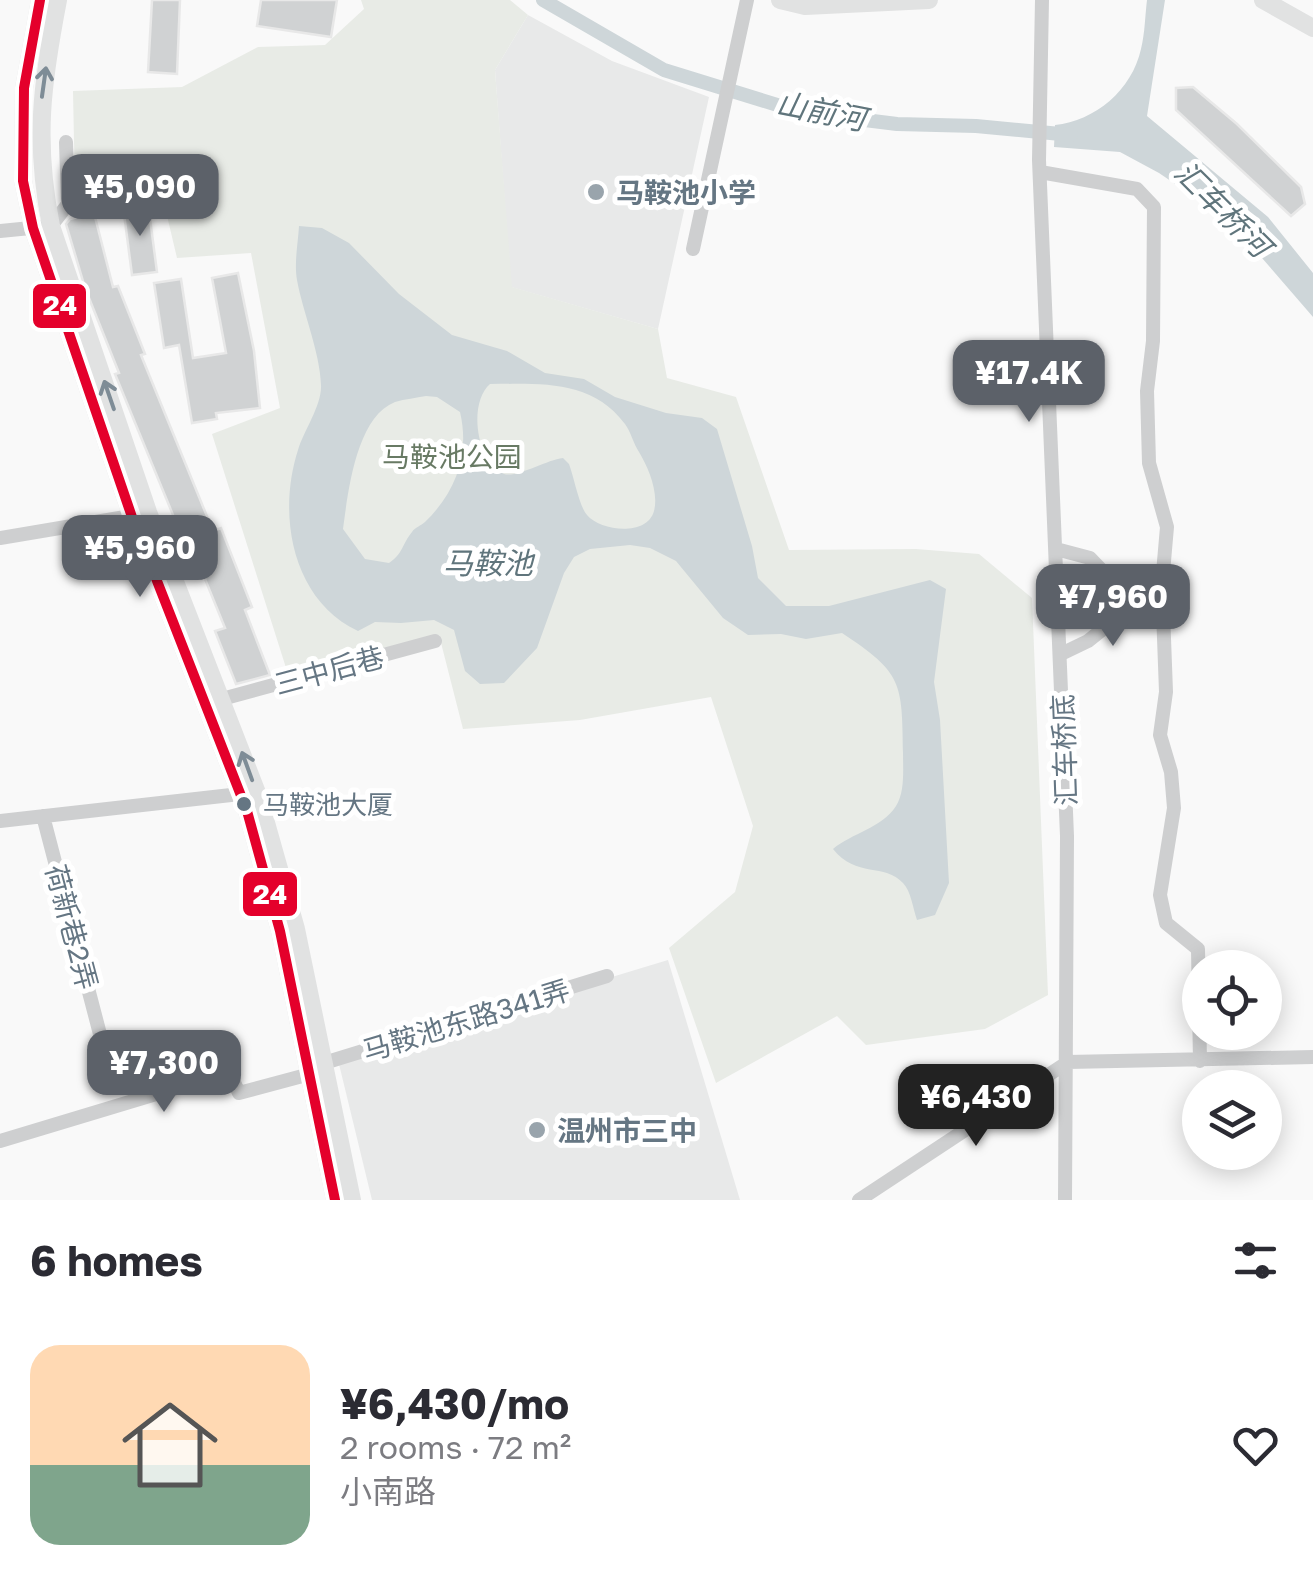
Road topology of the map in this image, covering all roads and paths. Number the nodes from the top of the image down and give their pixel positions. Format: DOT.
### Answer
graph roads {
  1 [pos="40,0"];
  2 [pos="58,0"];
  3 [pos="747,0"];
  4 [pos="780,0"];
  5 [pos="929,0"];
  6 [pos="1042,0"];
  7 [pos="1262,0"];
  8 [pos="1313,28"];
  9 [pos="66,142"];
  10 [pos="1039,166"];
  11 [pos="42,227"];
  12 [pos="0,231"];
  13 [pos="693,249"];
  14 [pos="140,515"];
  15 [pos="0,538"];
  16 [pos="1056,549"];
  17 [pos="1162,584"];
  18 [pos="1162,622"];
  19 [pos="436,641"];
  20 [pos="1061,654"];
  21 [pos="222,699"];
  22 [pos="240,794"];
  23 [pos="43,816"];
  24 [pos="0,821"];
  25 [pos="607,976"];
  26 [pos="101,1038"];
  27 [pos="1313,1057"];
  28 [pos="1200,1061"];
  29 [pos="1068,1062"];
  30 [pos="317,1069"];
  31 [pos="0,1142"];
  32 [pos="335,1200"];
  33 [pos="352,1200"];
  34 [pos="859,1200"];
  35 [pos="1066,1200"];
  1 -- 11 [label="main road"];
  11 -- 2 [label="main road, one-way"];
  3 -- 13 [label="street"];
  4 -- 5 [label="main road"];
  6 -- 10 [label="street, 汇车桥底"];
  7 -- 8 [label="main road"];
  9 -- 11 [label="street"];
  10 -- 16 [label="street, 汇车桥底"];
  10 -- 17 [label="street"];
  11 -- 12 [label="street"];
  11 -- 14 [label="main road"];
  14 -- 15 [label="street"];
  14 -- 21 [label="main road"];
  14 -- 22 [label="main road"];
  16 -- 17 [label="street"];
  16 -- 20 [label="street, 汇车桥底"];
  17 -- 18 [label="street"];
  18 -- 20 [label="street"];
  18 -- 28 [label="street"];
  19 -- 21 [label="street, 三中后巷"];
  20 -- 29 [label="street, 汇车桥底"];
  30 -- 21 [label="main road, one-way"];
  22 -- 23 [label="street"];
  22 -- 30 [label="main road"];
  23 -- 24 [label="street"];
  23 -- 26 [label="street, 荷新巷2弄"];
  25 -- 30 [label="street, 马鞍池东路341弄"];
  27 -- 28 [label="street"];
  28 -- 29 [label="street"];
  29 -- 34 [label="street"];
  29 -- 35 [label="street, 汇车桥底"];
  30 -- 31 [label="street, 马鞍池东路341弄"];
  30 -- 32 [label="main road"];
  30 -- 33 [label="main road"];
}
